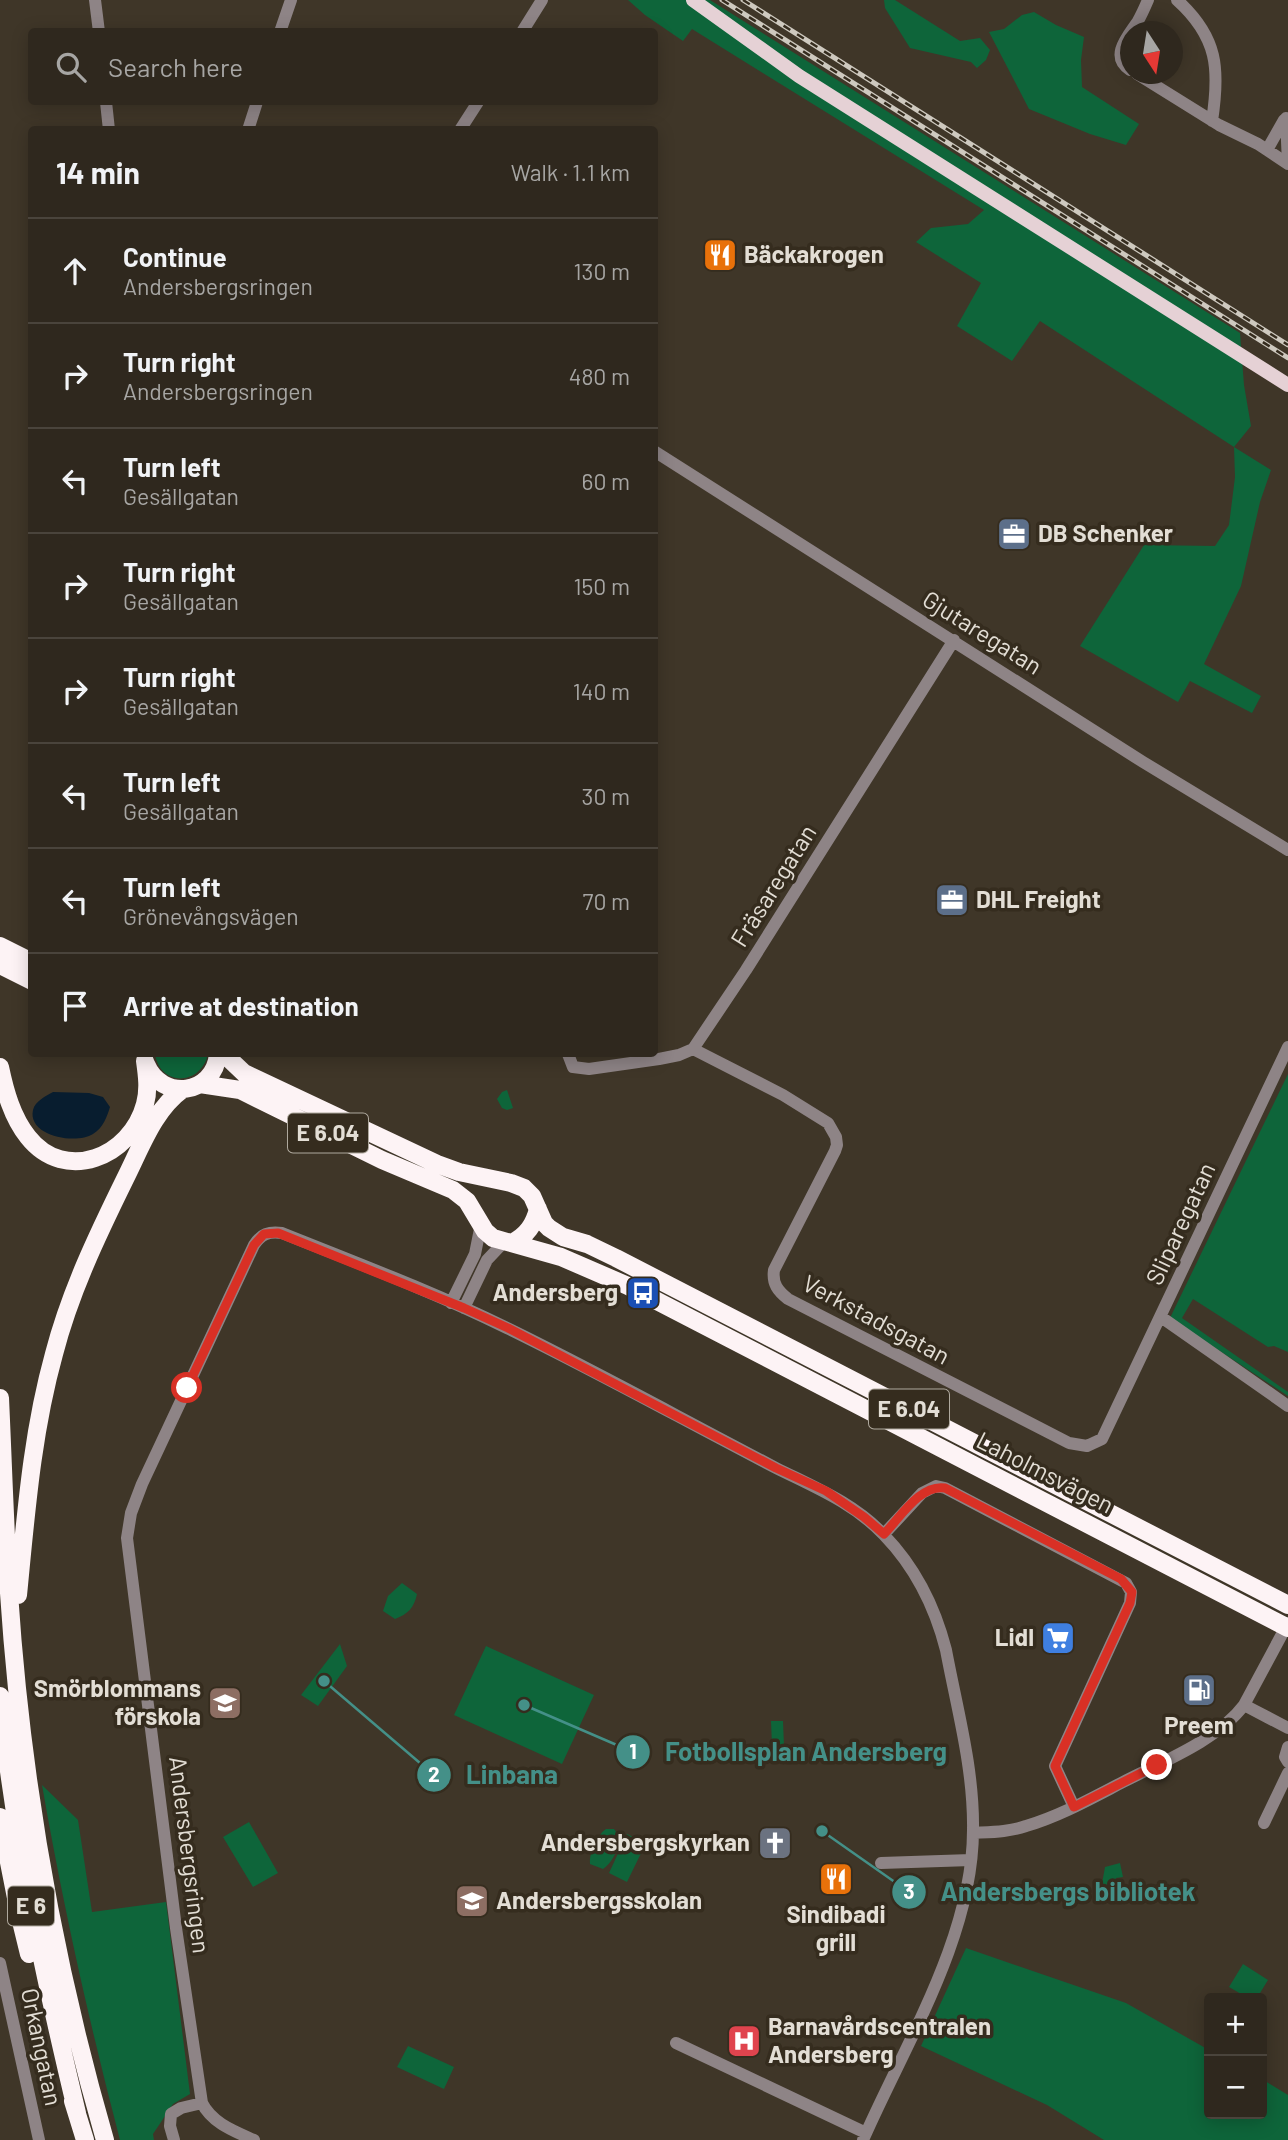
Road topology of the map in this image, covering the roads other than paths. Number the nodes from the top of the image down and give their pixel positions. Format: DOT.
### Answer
graph roads {
  1 [pos="95,0"];
  2 [pos="291,0"];
  3 [pos="542,0"];
  4 [pos="692,0"];
  5 [pos="1148,0"];
  6 [pos="1177,0"];
  7 [pos="1137,21"];
  8 [pos="98,28"];
  9 [pos="281,28"];
  10 [pos="524,28"];
  11 [pos="1162,84"];
  12 [pos="106,105"];
  13 [pos="256,105"];
  14 [pos="476,105"];
  15 [pos="1287,116"];
  16 [pos="1212,121"];
  17 [pos="109,126"];
  18 [pos="249,126"];
  19 [pos="463,126"];
  20 [pos="1266,150"];
  21 [pos="1288,164"];
  22 [pos="1288,386"];
  23 [pos="658,454"];
  24 [pos="954,640"];
  25 [pos="1288,849"];
  26 [pos="5,958"];
  27 [pos="28,961"];
  28 [pos="28,978"];
  29 [pos="1288,1047"];
  30 [pos="693,1048"];
  31 [pos="145,1057"];
  32 [pos="217,1057"];
  33 [pos="227,1057"];
  34 [pos="569,1057"];
  35 [pos="0,1067"];
  36 [pos="192,1086"];
  37 [pos="538,1209"];
  38 [pos="481,1224"];
  39 [pos="508,1242"];
  40 [pos="451,1303"];
  41 [pos="464,1308"];
  42 [pos="1161,1317"];
  43 [pos="0,1398"];
  44 [pos="1288,1406"];
  45 [pos="884,1534"];
  46 [pos="1288,1605"];
  47 [pos="1287,1626"];
  48 [pos="13,1640"];
  49 [pos="0,1696"];
  50 [pos="1244,1705"];
  51 [pos="1288,1728"];
  52 [pos="1288,1747"];
  53 [pos="1288,1762"];
  54 [pos="1288,1773"];
  55 [pos="1074,1807"];
  56 [pos="0,1817"];
  57 [pos="1264,1823"];
  58 [pos="973,1833"];
  59 [pos="971,1860"];
  60 [pos="881,1863"];
  61 [pos="0,1963"];
  62 [pos="676,2043"];
  63 [pos="202,2103"];
  64 [pos="77,2113"];
  65 [pos="865,2136"];
  66 [pos="250,2138"];
  67 [pos="39,2140"];
  68 [pos="85,2140"];
  69 [pos="105,2140"];
  70 [pos="174,2140"];
  71 [pos="229,2140"];
  1 -- 8 [label="street"];
  2 -- 9 [label="street"];
  3 -- 10 [label="street"];
  4 -- 22 [label="main road"];
  5 -- 7 [label="street"];
  6 -- 16 [label="street"];
  11 -- 16 [label="street"];
  12 -- 17 [label="street"];
  13 -- 18 [label="street"];
  14 -- 19 [label="street"];
  15 -- 20 [label="street"];
  15 -- 21 [label="street"];
  16 -- 20 [label="street"];
  20 -- 21 [label="street"];
  23 -- 24 [label="street, Gjutaregatan"];
  24 -- 25 [label="street, Gjutaregatan"];
  24 -- 30 [label="street, Fräsaregatan"];
  26 -- 27 [label="highway"];
  26 -- 28 [label="highway"];
  29 -- 42 [label="street, Sliparegatan"];
  30 -- 34 [label="street"];
  30 -- 42 [label="street, Verkstadsgatan"];
  31 -- 35 [label="highway"];
  31 -- 36 [label="highway, Laholmsvägen"];
  32 -- 36 [label="highway"];
  33 -- 37 [label="highway, Laholmsvägen / E 6.04"];
  36 -- 38 [label="highway, Laholmsvägen / E 6.04"];
  36 -- 48 [label="highway"];
  37 -- 39 [label="highway"];
  37 -- 46 [label="highway, Laholmsvägen / E 6.04"];
  38 -- 39 [label="highway, Laholmsvägen / E 6.04"];
  38 -- 40 [label="street"];
  39 -- 41 [label="street"];
  39 -- 47 [label="highway, Laholmsvägen / E 6.04"];
  40 -- 41 [label="street, Andersbergsringen"];
  40 -- 63 [label="street, Andersbergsringen"];
  41 -- 45 [label="street, Andersbergsringen"];
  42 -- 44 [label="street, Sliparegatan"];
  43 -- 48 [label="highway, E 6"];
  45 -- 55 [label="street"];
  45 -- 58 [label="street, Andersbergsringen"];
  47 -- 50 [label="street"];
  48 -- 69 [label="highway, E 6"];
  49 -- 64 [label="highway, E 6"];
  50 -- 51 [label="street"];
  50 -- 55 [label="street"];
  52 -- 53 [label="street"];
  54 -- 57 [label="street"];
  55 -- 58 [label="street"];
  56 -- 64 [label="highway"];
  58 -- 59 [label="street, Andersbergsringen"];
  59 -- 60 [label="street"];
  59 -- 65 [label="street, Andersbergsringen"];
  61 -- 67 [label="street, Orkangatan"];
  62 -- 65 [label="street"];
  63 -- 66 [label="street"];
  63 -- 70 [label="street"];
  64 -- 68 [label="highway, E 6"];
  66 -- 71 [label="street"];
}
